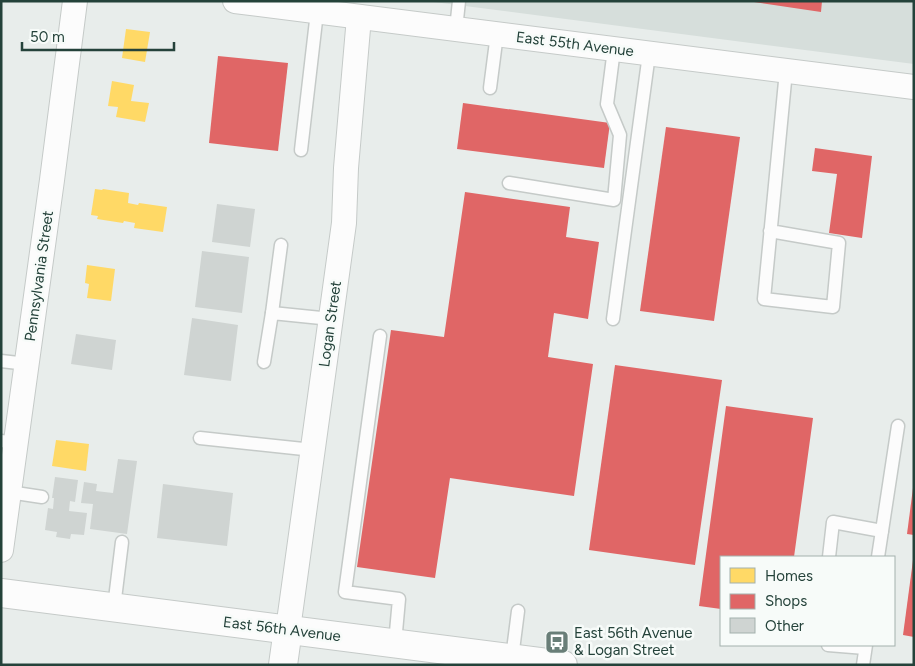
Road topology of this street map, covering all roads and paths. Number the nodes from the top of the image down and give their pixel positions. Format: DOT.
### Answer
graph roads {
  1 [pos="75,1"];
  2 [pos="235,1"];
  3 [pos="459,1"];
  4 [pos="317,12"];
  5 [pos="359,17"];
  6 [pos="456,29"];
  7 [pos="497,34"];
  8 [pos="614,49"];
  9 [pos="649,54"];
  10 [pos="786,71"];
  11 [pos="490,88"];
  12 [pos="914,88"];
  13 [pos="301,150"];
  14 [pos="509,183"];
  15 [pos="770,231"];
  16 [pos="281,245"];
  17 [pos="272,313"];
  18 [pos="331,319"];
  19 [pos="613,319"];
  20 [pos="380,336"];
  21 [pos="1,361"];
  22 [pos="264,362"];
  23 [pos="27,364"];
  24 [pos="898,426"];
  25 [pos="200,438"];
  26 [pos="9,442"];
  27 [pos="313,450"];
  28 [pos="9,492"];
  29 [pos="42,496"];
  30 [pos="882,531"];
  31 [pos="122,542"];
  32 [pos="1,550"];
  33 [pos="829,556"];
  34 [pos="878,556"];
  35 [pos="1,593"];
  36 [pos="114,608"];
  37 [pos="518,611"];
  38 [pos="288,629"];
  39 [pos="395,643"];
  40 [pos="865,646"];
  41 [pos="512,658"];
  42 [pos="283,665"];
  43 [pos="563,665"];
  44 [pos="863,665"];
  1 -- 23 [label="street, Pennsylvania Street"];
  2 -- 4 [label="street, East 55th Avenue"];
  3 -- 6 [label="lane"];
  4 -- 5 [label="street, East 55th Avenue"];
  4 -- 13 [label="lane"];
  5 -- 6 [label="street, East 55th Avenue"];
  5 -- 18 [label="street, Logan Street"];
  6 -- 7 [label="street, East 55th Avenue"];
  7 -- 8 [label="street, East 55th Avenue"];
  7 -- 11 [label="lane"];
  8 -- 9 [label="street, East 55th Avenue"];
  8 -- 14 [label="lane"];
  9 -- 10 [label="street, East 55th Avenue"];
  9 -- 19 [label="lane"];
  10 -- 12 [label="street, East 55th Avenue"];
  10 -- 15 [label="lane"];
  15 -- 15 [label="lane"];
  16 -- 17 [label="lane"];
  17 -- 18 [label="lane"];
  17 -- 22 [label="lane"];
  18 -- 27 [label="street, Logan Street"];
  20 -- 39 [label="lane"];
  21 -- 23 [label="lane"];
  23 -- 26 [label="street, Pennsylvania Street"];
  24 -- 30 [label="lane"];
  25 -- 27 [label="lane"];
  26 -- 28 [label="street, Pennsylvania Street"];
  27 -- 38 [label="street, Logan Street"];
  28 -- 29 [label="lane"];
  28 -- 32 [label="street, Pennsylvania Street"];
  30 -- 33 [label="lane"];
  30 -- 34 [label="lane"];
  31 -- 36 [label="lane"];
  35 -- 36 [label="street, East 56th Avenue"];
  36 -- 38 [label="street, East 56th Avenue"];
  37 -- 41 [label="lane"];
  38 -- 39 [label="street, East 56th Avenue"];
  38 -- 42 [label="street"];
  39 -- 41 [label="street, East 56th Avenue"];
  40 -- 44 [label="lane"];
  41 -- 43 [label="street, East 56th Avenue"];
}
